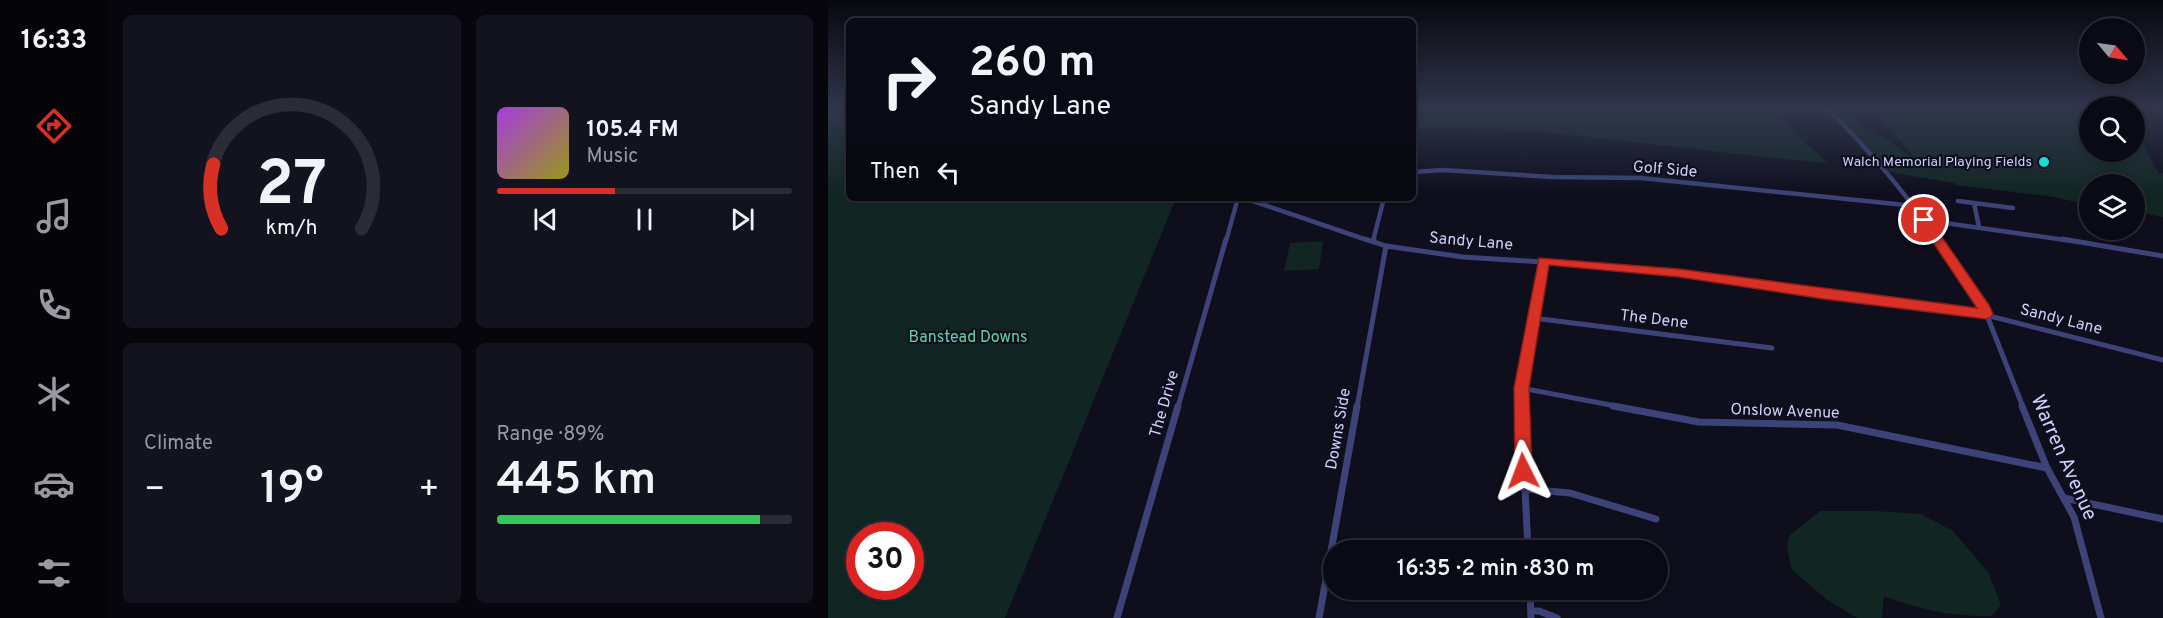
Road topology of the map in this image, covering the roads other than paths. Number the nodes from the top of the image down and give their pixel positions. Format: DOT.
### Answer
graph roads {
  1 [pos="1857,138"];
  2 [pos="1416,172"];
  3 [pos="1237,201"];
  4 [pos="1253,201"];
  5 [pos="1383,201"];
  6 [pos="1958,201"];
  7 [pos="1974,203"];
  8 [pos="1915,206"];
  9 [pos="2013,208"];
  10 [pos="1924,220"];
  11 [pos="1979,227"];
  12 [pos="1373,242"];
  13 [pos="1386,246"];
  14 [pos="2163,256"];
  15 [pos="1543,261"];
  16 [pos="1986,314"];
  17 [pos="1533,318"];
  18 [pos="1772,348"];
  19 [pos="2163,360"];
  20 [pos="1521,388"];
  21 [pos="2047,468"];
  22 [pos="1524,489"];
  23 [pos="2064,498"];
  24 [pos="1656,519"];
  25 [pos="2163,519"];
  26 [pos="1527,540"];
  27 [pos="1530,600"];
  28 [pos="1531,615"];
  29 [pos="1118,618"];
  30 [pos="1319,618"];
  31 [pos="1557,618"];
  32 [pos="2102,618"];
  1 -- 8 [label="street, Warren Avenue"];
  2 -- 8 [label="street, Golf Side"];
  3 -- 29 [label="street, The Drive"];
  4 -- 12 [label="street, Sandy Lane"];
  5 -- 12 [label="street"];
  6 -- 7 [label="street"];
  7 -- 9 [label="street"];
  7 -- 11 [label="street"];
  8 -- 10 [label="street, Warren Avenue"];
  10 -- 11 [label="street"];
  10 -- 16 [label="street, Warren Avenue"];
  11 -- 14 [label="street"];
  12 -- 13 [label="street, Sandy Lane"];
  13 -- 15 [label="street, Sandy Lane"];
  13 -- 30 [label="street, Downs Side"];
  15 -- 16 [label="street, Sandy Lane"];
  15 -- 17 [label="street"];
  16 -- 19 [label="street, Sandy Lane"];
  16 -- 21 [label="street, Warren Avenue"];
  17 -- 18 [label="street, The Dene"];
  17 -- 20 [label="street"];
  20 -- 21 [label="street, Onslow Avenue"];
  20 -- 22 [label="street"];
  21 -- 23 [label="street, Warren Avenue"];
  22 -- 24 [label="street"];
  22 -- 26 [label="street"];
  23 -- 25 [label="street"];
  23 -- 32 [label="street, Warren Avenue"];
  27 -- 28 [label="street"];
  28 -- 31 [label="street"];
}
